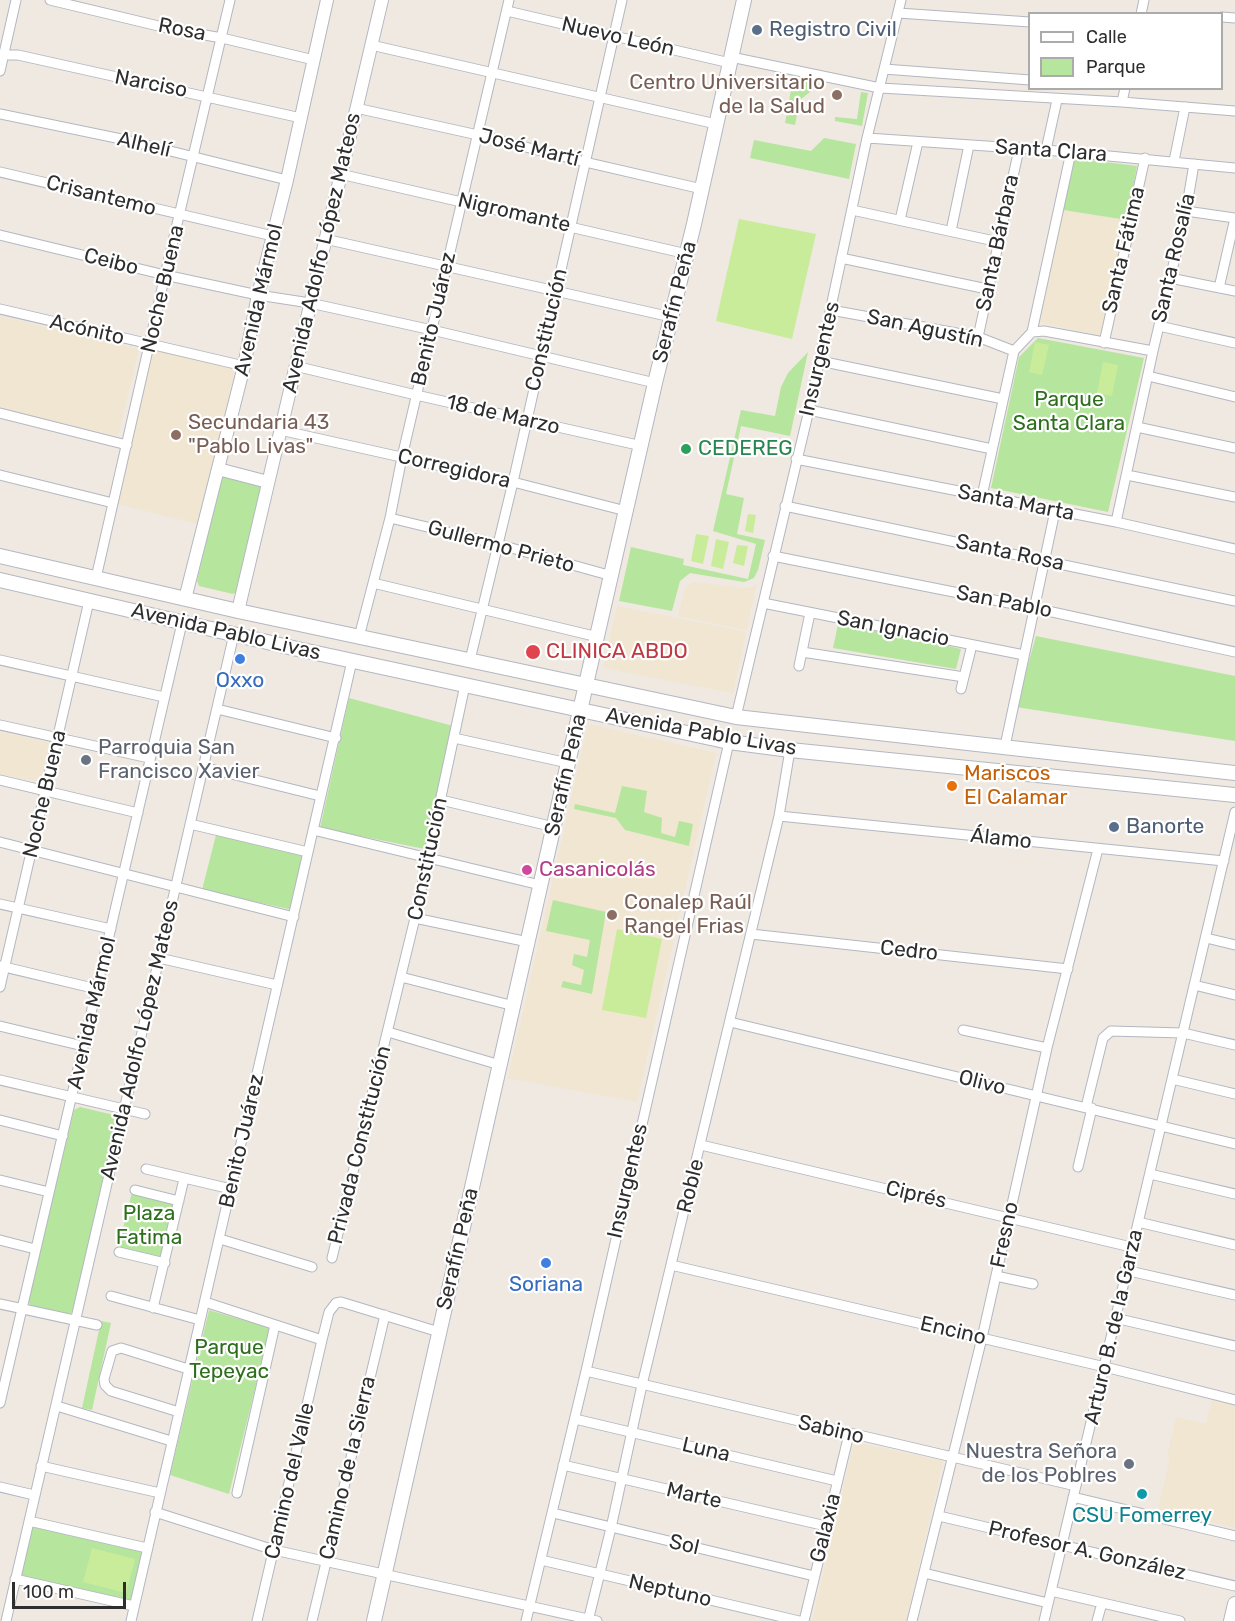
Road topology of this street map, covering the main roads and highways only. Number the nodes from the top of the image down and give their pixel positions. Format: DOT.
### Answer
graph roads {
  1 [pos="744,0"];
  2 [pos="0,556"];
  3 [pos="0,580"];
  4 [pos="586,686"];
  5 [pos="581,710"];
  6 [pos="1235,772"];
  7 [pos="1235,795"];
  8 [pos="1235,1604"];
  9 [pos="374,1621"];
  10 [pos="1231,1621"];
  1 -- 4 [label="main road, Serafín Peña"];
  2 -- 4 [label="main road, Avenida Pablo Livas"];
  3 -- 5 [label="main road, Avenida Pablo Livas"];
  4 -- 5 [label="main road, Serafín Peña"];
  4 -- 6 [label="main road, Avenida Pablo Livas"];
  5 -- 7 [label="main road, Avenida Pablo Livas"];
  5 -- 9 [label="main road, Serafín Peña"];
  8 -- 10 [label="main road"];
}
